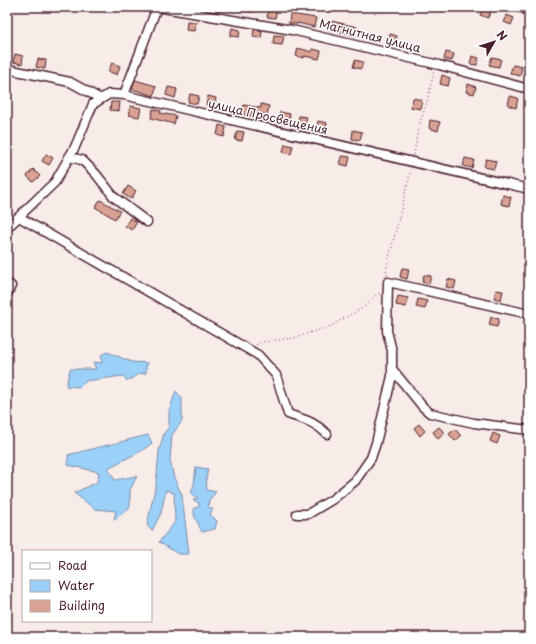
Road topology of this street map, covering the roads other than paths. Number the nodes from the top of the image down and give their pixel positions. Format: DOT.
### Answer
graph roads {
  1 [pos="157,7"];
  2 [pos="519,7"];
  3 [pos="529,11"];
  4 [pos="7,69"];
  5 [pos="529,89"];
  6 [pos="124,95"];
  7 [pos="101,99"];
  8 [pos="69,157"];
  9 [pos="529,189"];
  10 [pos="18,217"];
  11 [pos="147,222"];
  12 [pos="7,228"];
  13 [pos="7,283"];
  14 [pos="7,295"];
  15 [pos="529,314"];
  16 [pos="392,369"];
  17 [pos="529,430"];
  18 [pos="327,434"];
  19 [pos="297,514"];
  1 -- 5 [label="street, Магнитная улица"];
  1 -- 6 [label="street"];
  2 -- 3 [label="street"];
  4 -- 7 [label="street"];
  6 -- 7 [label="street, улица Просвещения"];
  6 -- 9 [label="street, улица Просвещения"];
  7 -- 8 [label="street"];
  8 -- 10 [label="street"];
  8 -- 11 [label="street"];
  10 -- 12 [label="street"];
  10 -- 18 [label="street"];
  13 -- 14 [label="street"];
  15 -- 16 [label="street"];
  16 -- 17 [label="street"];
  16 -- 19 [label="street"];
}
